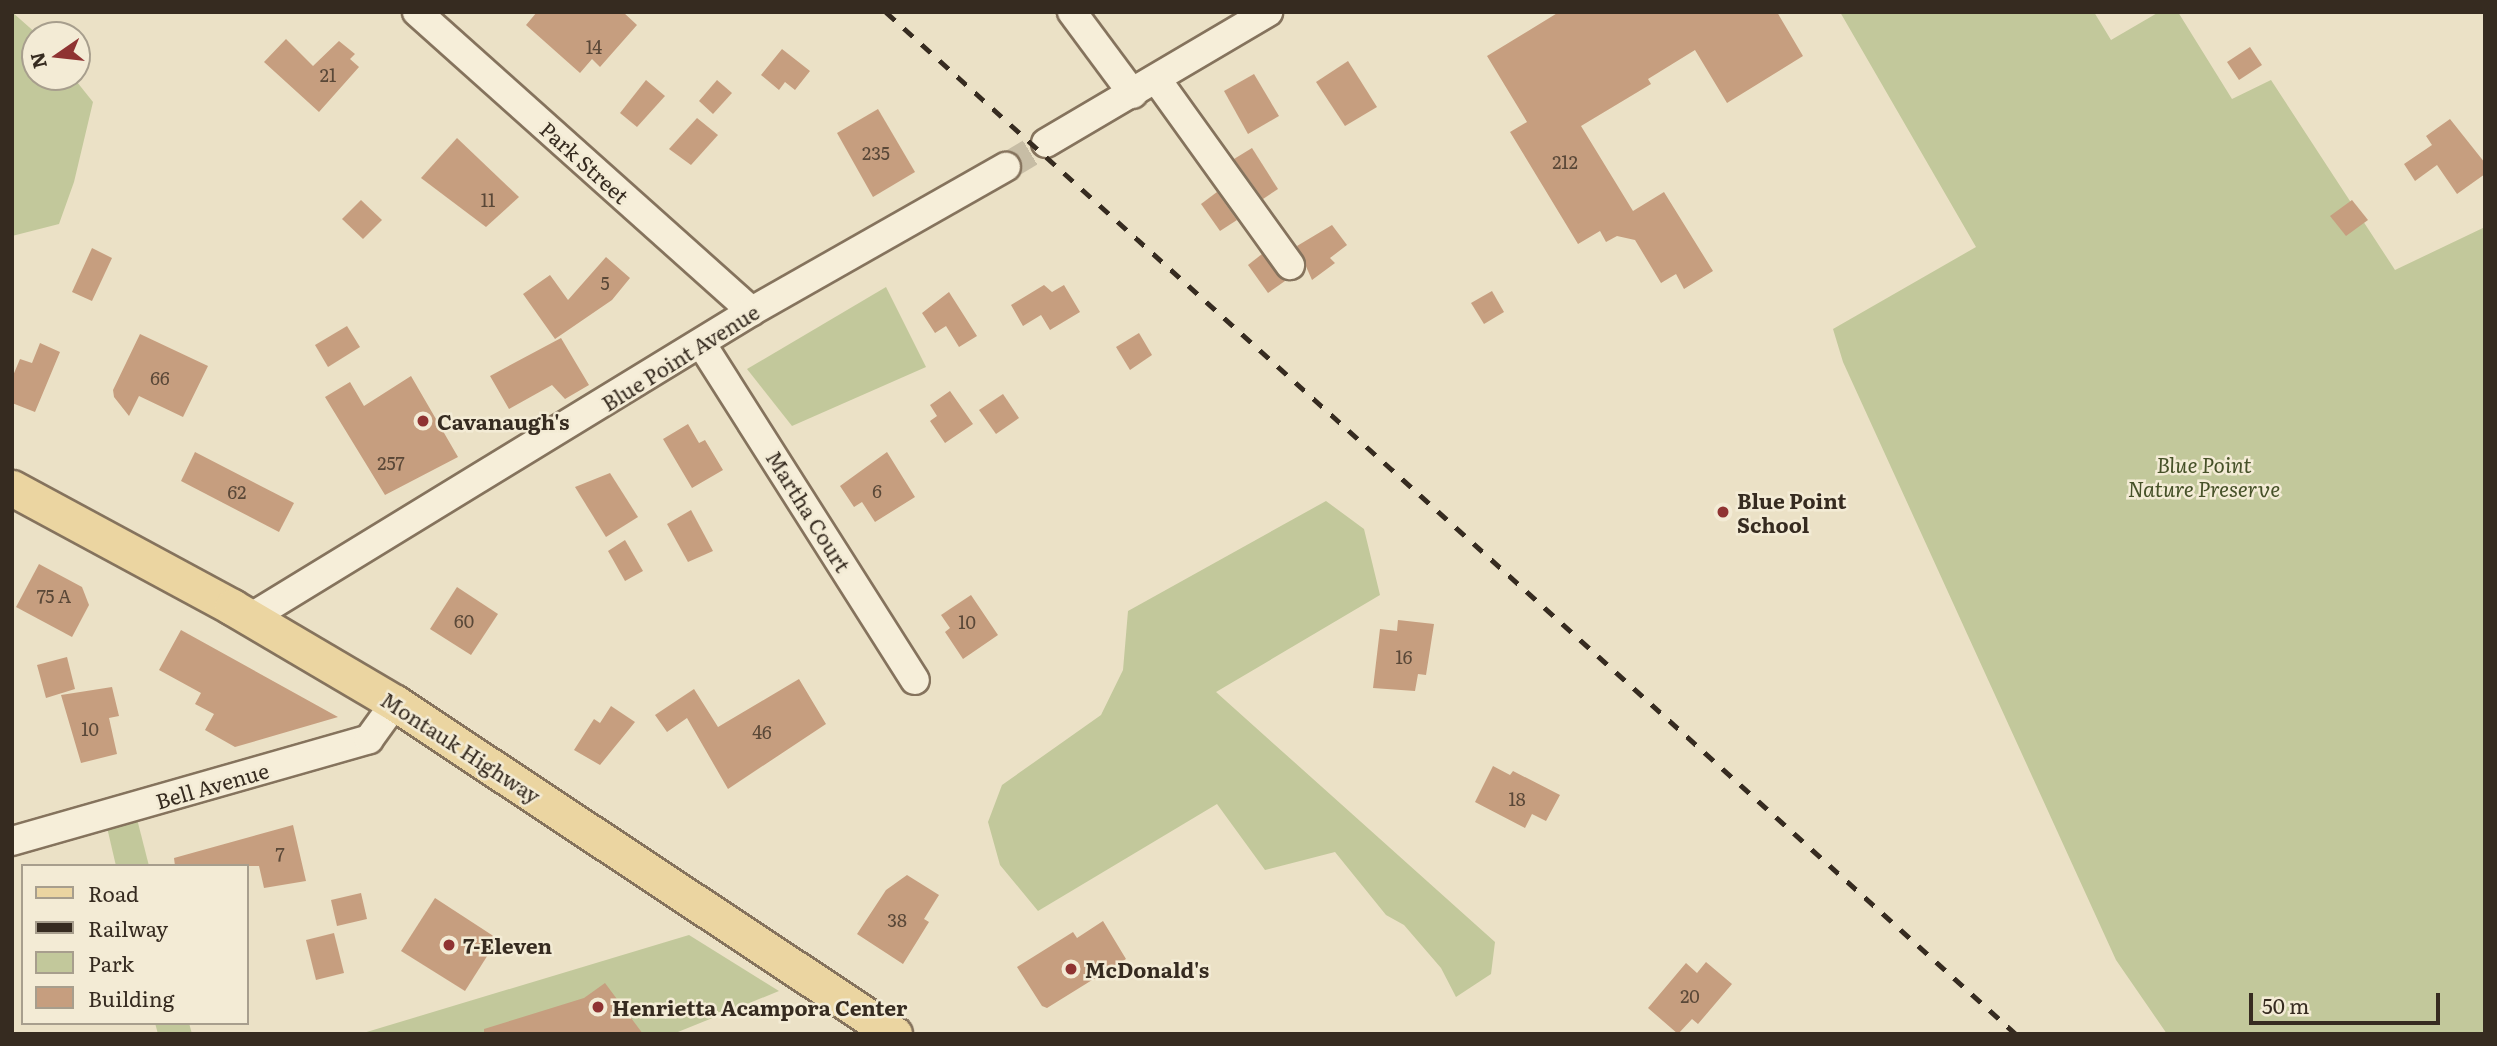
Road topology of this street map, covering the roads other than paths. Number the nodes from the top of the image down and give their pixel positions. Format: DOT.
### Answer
graph roads {
  1 [pos="417,12"];
  2 [pos="1072,12"];
  3 [pos="1268,12"];
  4 [pos="1145,87"];
  5 [pos="1046,144"];
  6 [pos="1006,167"];
  7 [pos="1290,265"];
  8 [pos="752,311"];
  9 [pos="701,343"];
  10 [pos="12,488"];
  11 [pos="250,618"];
  12 [pos="915,680"];
  13 [pos="395,703"];
  14 [pos="12,841"];
  15 [pos="894,1034"];
  1 -- 8 [label="street, Park Street"];
  2 -- 4 [label="street"];
  3 -- 4 [label="street"];
  4 -- 5 [label="street"];
  4 -- 7 [label="street"];
  6 -- 8 [label="street, Blue Point Avenue"];
  8 -- 9 [label="street, Blue Point Avenue"];
  9 -- 11 [label="street, Blue Point Avenue"];
  9 -- 12 [label="street, Martha Court"];
  10 -- 11 [label="main road, Montauk Highway"];
  11 -- 13 [label="main road, Montauk Highway"];
  13 -- 14 [label="street, Bell Avenue"];
  13 -- 15 [label="main road, Montauk Highway"];
}
